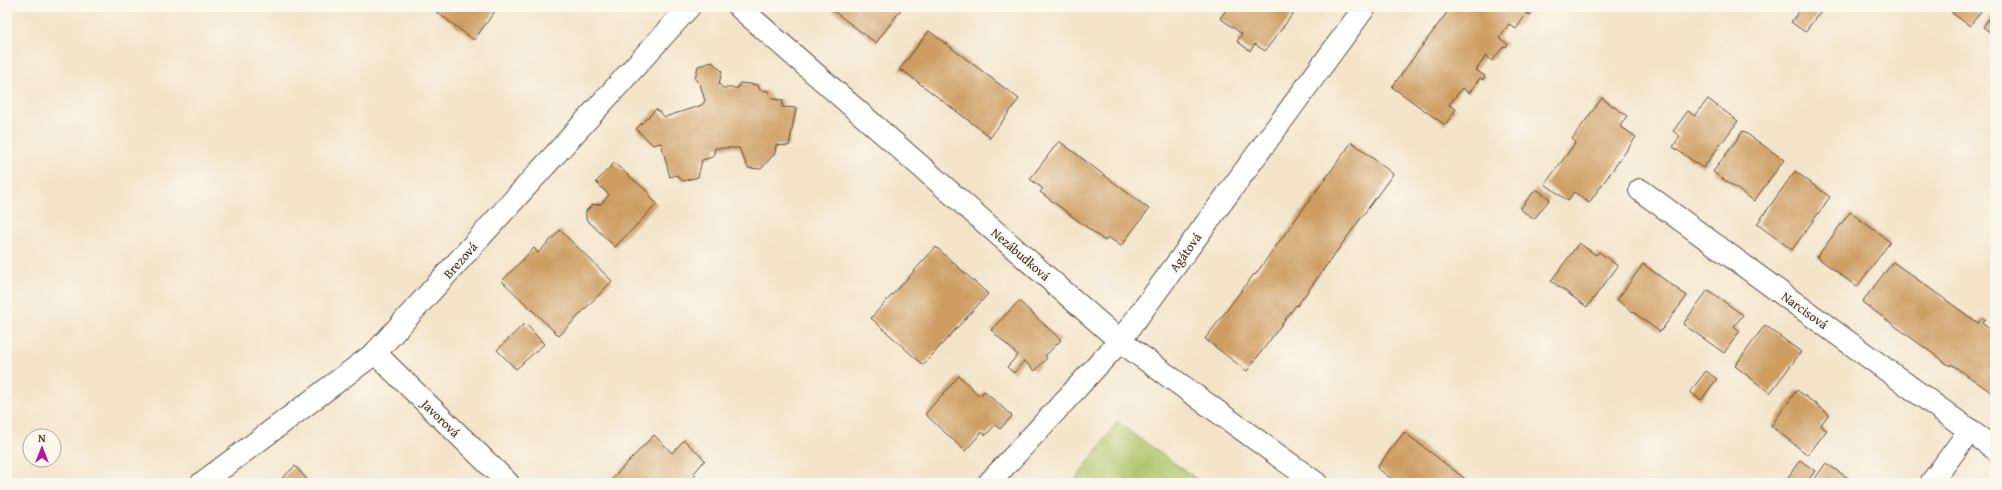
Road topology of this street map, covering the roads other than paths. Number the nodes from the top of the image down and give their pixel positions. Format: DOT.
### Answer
graph roads {
  1 [pos="689,7"];
  2 [pos="739,7"];
  3 [pos="1365,7"];
  4 [pos="1640,190"];
  5 [pos="1120,341"];
  6 [pos="375,353"];
  7 [pos="1970,430"];
  8 [pos="1995,449"];
  9 [pos="202,483"];
  10 [pos="508,483"];
  11 [pos="989,483"];
  12 [pos="1316,483"];
  13 [pos="1931,483"];
  1 -- 6 [label="street, Brezová"];
  2 -- 5 [label="street, Nezábudková"];
  3 -- 5 [label="street, Agátová"];
  4 -- 7 [label="street, Narcisová"];
  5 -- 11 [label="street, Agátová"];
  5 -- 12 [label="street, Nezábudková"];
  6 -- 9 [label="street, Brezová"];
  6 -- 10 [label="street, Javorová"];
  7 -- 8 [label="street, Narcisová"];
  7 -- 13 [label="street"];
}
